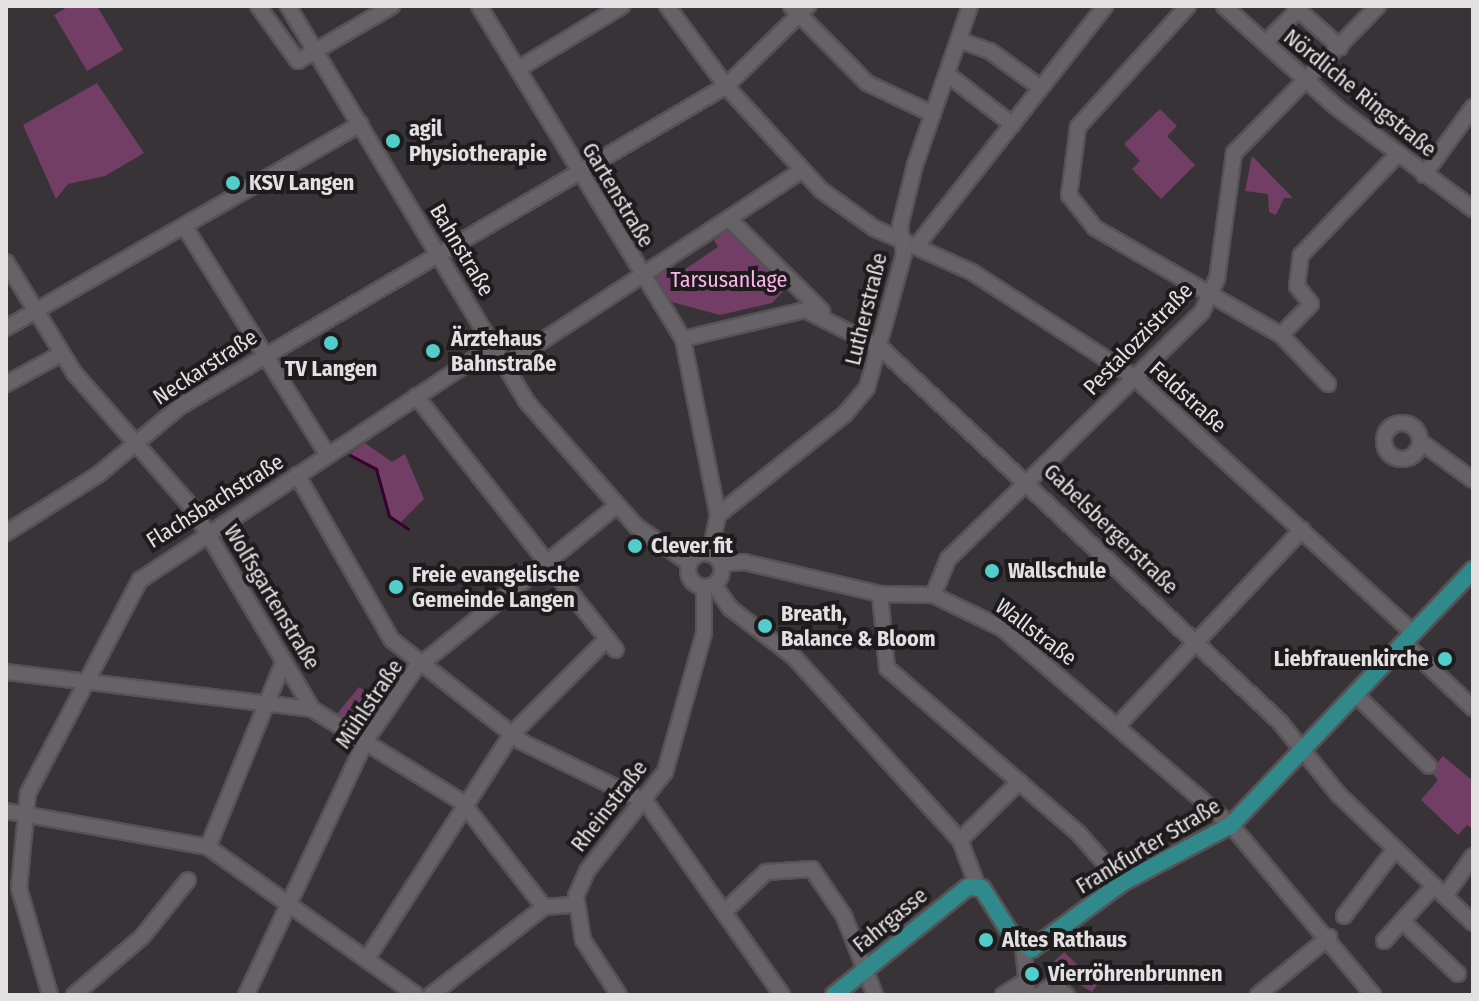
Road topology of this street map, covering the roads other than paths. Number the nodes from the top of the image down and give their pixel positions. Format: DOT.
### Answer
graph roads {
  1 [pos="258,6"];
  2 [pos="288,6"];
  3 [pos="392,6"];
  4 [pos="479,6"];
  5 [pos="622,6"];
  6 [pos="667,6"];
  7 [pos="970,6"];
  8 [pos="1105,6"];
  9 [pos="1188,6"];
  10 [pos="1224,6"];
  11 [pos="1378,6"];
  12 [pos="1296,8"];
  13 [pos="800,10"];
  14 [pos="1272,36"];
  15 [pos="959,40"];
  16 [pos="1340,47"];
  17 [pos="315,51"];
  18 [pos="518,69"];
  19 [pos="947,74"];
  20 [pos="1306,81"];
  21 [pos="1034,83"];
  22 [pos="726,86"];
  23 [pos="1473,107"];
  24 [pos="933,114"];
  25 [pos="361,124"];
  26 [pos="1013,125"];
  27 [pos="1397,155"];
  28 [pos="579,171"];
  29 [pos="801,171"];
  30 [pos="1424,175"];
  31 [pos="1473,209"];
  32 [pos="732,222"];
  33 [pos="186,229"];
  34 [pos="902,239"];
  35 [pos="918,244"];
  36 [pos="439,252"];
  37 [pos="6,262"];
  38 [pos="643,280"];
  39 [pos="795,288"];
  40 [pos="1212,297"];
  41 [pos="35,312"];
  42 [pos="772,314"];
  43 [pos="829,317"];
  44 [pos="6,328"];
  45 [pos="1281,335"];
  46 [pos="683,339"];
  47 [pos="493,346"];
  48 [pos="881,348"];
  49 [pos="61,354"];
  50 [pos="263,355"];
  51 [pos="504,366"];
  52 [pos="1135,378"];
  53 [pos="6,384"];
  54 [pos="1328,384"];
  55 [pos="416,396"];
  56 [pos="137,443"];
  57 [pos="1425,445"];
  58 [pos="328,455"];
  59 [pos="297,475"];
  60 [pos="1027,480"];
  61 [pos="1473,480"];
  62 [pos="616,506"];
  63 [pos="718,515"];
  64 [pos="1302,530"];
  65 [pos="208,532"];
  66 [pos="6,533"];
  67 [pos="715,559"];
  68 [pos="547,563"];
  69 [pos="689,563"];
  70 [pos="1473,570"];
  71 [pos="709,586"];
  72 [pos="880,594"];
  73 [pos="933,595"];
  74 [pos="1409,638"];
  75 [pos="1196,641"];
  76 [pos="284,661"];
  77 [pos="422,664"];
  78 [pos="6,672"];
  79 [pos="82,681"];
  80 [pos="1355,694"];
  81 [pos="267,703"];
  82 [pos="1473,708"];
  83 [pos="312,709"];
  84 [pos="1117,726"];
  85 [pos="511,735"];
  86 [pos="366,740"];
  87 [pos="1305,747"];
  88 [pos="1429,766"];
  89 [pos="1019,782"];
  90 [pos="646,802"];
  91 [pos="466,805"];
  92 [pos="6,811"];
  93 [pos="24,813"];
  94 [pos="1231,825"];
  95 [pos="960,840"];
  96 [pos="208,847"];
  97 [pos="1395,849"];
  98 [pos="1473,856"];
  99 [pos="188,880"];
  100 [pos="1122,883"];
  101 [pos="977,885"];
  102 [pos="1440,891"];
  103 [pos="289,902"];
  104 [pos="575,905"];
  105 [pos="544,907"];
  106 [pos="725,911"];
  107 [pos="1344,916"];
  108 [pos="1402,921"];
  109 [pos="1473,923"];
  110 [pos="1329,937"];
  111 [pos="1384,941"];
  112 [pos="1022,946"];
  113 [pos="368,957"];
  114 [pos="864,970"];
  115 [pos="1458,974"];
  116 [pos="1026,988"];
  117 [pos="1366,992"];
  118 [pos="50,995"];
  119 [pos="74,995"];
  120 [pos="246,995"];
  121 [pos="416,995"];
  122 [pos="431,995"];
  123 [pos="619,995"];
  124 [pos="782,995"];
  125 [pos="834,995"];
  126 [pos="875,995"];
  127 [pos="1003,995"];
  128 [pos="1039,995"];
  129 [pos="1067,995"];
  130 [pos="1258,995"];
  1 -- 17 [label="street"];
  2 -- 17 [label="street, Bahnstraße"];
  3 -- 17 [label="street"];
  4 -- 18 [label="street, Gartenstraße"];
  5 -- 18 [label="street"];
  6 -- 22 [label="street, Feldstraße"];
  7 -- 15 [label="street, Lutherstraße"];
  8 -- 26 [label="street"];
  9 -- 40 [label="street"];
  10 -- 20 [label="street, Nördliche Ringstraße"];
  11 -- 16 [label="street, Pestalozzistraße"];
  12 -- 14 [label="street"];
  12 -- 16 [label="street"];
  13 -- 22 [label="street, Neckarstraße"];
  13 -- 24 [label="street"];
  15 -- 19 [label="street, Lutherstraße"];
  15 -- 21 [label="street"];
  16 -- 20 [label="street, Pestalozzistraße"];
  17 -- 25 [label="street, Bahnstraße"];
  18 -- 28 [label="street, Gartenstraße"];
  19 -- 24 [label="street, Lutherstraße"];
  19 -- 26 [label="street"];
  20 -- 27 [label="street, Nördliche Ringstraße"];
  20 -- 40 [label="street, Pestalozzistraße"];
  22 -- 28 [label="street, Neckarstraße"];
  22 -- 29 [label="street, Feldstraße"];
  23 -- 30 [label="street"];
  24 -- 34 [label="street, Lutherstraße"];
  25 -- 33 [label="street"];
  25 -- 36 [label="street, Bahnstraße"];
  26 -- 35 [label="street"];
  27 -- 30 [label="street, Nördliche Ringstraße"];
  27 -- 45 [label="street"];
  28 -- 36 [label="street, Neckarstraße"];
  28 -- 38 [label="street, Gartenstraße"];
  29 -- 32 [label="street"];
  29 -- 34 [label="street, Feldstraße"];
  30 -- 31 [label="street, Nördliche Ringstraße"];
  32 -- 38 [label="street"];
  32 -- 39 [label="street"];
  33 -- 41 [label="street"];
  33 -- 50 [label="street"];
  34 -- 35 [label="street, Feldstraße"];
  34 -- 48 [label="street, Lutherstraße"];
  35 -- 52 [label="street, Feldstraße"];
  36 -- 47 [label="street, Bahnstraße"];
  36 -- 50 [label="street, Neckarstraße"];
  37 -- 41 [label="street, Wolfsgartenstraße"];
  38 -- 46 [label="street, Gartenstraße"];
  38 -- 51 [label="street"];
  39 -- 42 [label="street"];
  39 -- 43 [label="street"];
  40 -- 45 [label="street"];
  40 -- 52 [label="street, Pestalozzistraße"];
  41 -- 44 [label="street"];
  41 -- 49 [label="street, Wolfsgartenstraße"];
  42 -- 43 [label="street"];
  42 -- 46 [label="street"];
  43 -- 48 [label="street, Gabelsbergerstraße"];
  45 -- 54 [label="street"];
  46 -- 63 [label="street, Gartenstraße"];
  47 -- 51 [label="street, Bahnstraße"];
  47 -- 55 [label="street, Flachsbachstraße"];
  48 -- 60 [label="street, Gabelsbergerstraße"];
  48 -- 63 [label="street, Lutherstraße"];
  49 -- 53 [label="street"];
  49 -- 56 [label="street, Wolfsgartenstraße"];
  50 -- 56 [label="street, Neckarstraße"];
  50 -- 58 [label="street"];
  51 -- 62 [label="street, Bahnstraße"];
  52 -- 60 [label="street, Pestalozzistraße"];
  52 -- 64 [label="street, Feldstraße"];
  55 -- 58 [label="street, Flachsbachstraße"];
  55 -- 68 [label="street"];
  56 -- 65 [label="street, Wolfsgartenstraße"];
  56 -- 66 [label="street, Neckarstraße"];
  57 -- 61 [label="street"];
  58 -- 59 [label="street, Flachsbachstraße"];
  59 -- 65 [label="street, Flachsbachstraße"];
  59 -- 77 [label="street"];
  60 -- 73 [label="street, Pestalozzistraße"];
  60 -- 75 [label="street, Gabelsbergerstraße"];
  62 -- 68 [label="street, Mühlstraße"];
  62 -- 69 [label="street, Bahnstraße"];
  63 -- 67 [label="street, Gartenstraße"];
  64 -- 74 [label="street, Feldstraße"];
  64 -- 75 [label="street"];
  65 -- 76 [label="street, Wolfsgartenstraße"];
  65 -- 79 [label="street, Flachsbachstraße"];
  67 -- 69 [label="street"];
  67 -- 71 [label="street, Rheinstraße"];
  67 -- 72 [label="street, Wallstraße"];
  68 -- 77 [label="street, Mühlstraße"];
  68 -- 85 [label="street"];
  69 -- 71 [label="street"];
  70 -- 74 [label="main road, Frankfurter Straße"];
  71 -- 90 [label="street, Rheinstraße"];
  71 -- 95 [label="street"];
  72 -- 73 [label="street, Wallstraße"];
  72 -- 89 [label="street"];
  73 -- 84 [label="street, Wallstraße"];
  74 -- 80 [label="main road, Frankfurter Straße"];
  74 -- 82 [label="street, Feldstraße"];
  75 -- 84 [label="street"];
  75 -- 87 [label="street, Gabelsbergerstraße"];
  76 -- 81 [label="street"];
  76 -- 83 [label="street, Wolfsgartenstraße"];
  77 -- 85 [label="street"];
  77 -- 86 [label="street, Mühlstraße"];
  78 -- 79 [label="street"];
  79 -- 81 [label="street"];
  79 -- 93 [label="street, Flachsbachstraße"];
  80 -- 87 [label="main road, Frankfurter Straße"];
  80 -- 88 [label="street"];
  81 -- 83 [label="street"];
  81 -- 96 [label="street"];
  83 -- 86 [label="street, Wolfsgartenstraße"];
  84 -- 94 [label="street, Wallstraße"];
  85 -- 90 [label="street"];
  85 -- 91 [label="street"];
  86 -- 91 [label="street, Wolfsgartenstraße"];
  86 -- 103 [label="street, Mühlstraße"];
  87 -- 94 [label="main road, Frankfurter Straße"];
  87 -- 97 [label="street, Gabelsbergerstraße"];
  89 -- 95 [label="street"];
  89 -- 100 [label="street"];
  90 -- 104 [label="street, Rheinstraße"];
  90 -- 106 [label="street"];
  91 -- 105 [label="street, Wolfsgartenstraße"];
  91 -- 113 [label="street"];
  92 -- 93 [label="street"];
  93 -- 96 [label="street"];
  93 -- 118 [label="street, Flachsbachstraße"];
  94 -- 100 [label="main road, Frankfurter Straße"];
  94 -- 110 [label="street, Wallstraße"];
  95 -- 101 [label="street"];
  96 -- 103 [label="street"];
  97 -- 102 [label="street, Gabelsbergerstraße"];
  97 -- 107 [label="street"];
  98 -- 102 [label="street"];
  99 -- 119 [label="street"];
  100 -- 112 [label="main road, Frankfurter Straße"];
  101 -- 112 [label="main road"];
  101 -- 114 [label="main road, Fahrgasse"];
  102 -- 108 [label="street"];
  102 -- 109 [label="street, Gabelsbergerstraße"];
  103 -- 113 [label="street"];
  103 -- 120 [label="street, Mühlstraße"];
  104 -- 105 [label="street"];
  104 -- 123 [label="street"];
  105 -- 122 [label="street"];
  106 -- 114 [label="street"];
  106 -- 124 [label="street"];
  108 -- 111 [label="street"];
  108 -- 115 [label="street"];
  110 -- 117 [label="street, Wallstraße"];
  110 -- 130 [label="street"];
  112 -- 116 [label="street"];
  113 -- 121 [label="street"];
  114 -- 125 [label="main road, Fahrgasse"];
  114 -- 126 [label="street"];
  116 -- 127 [label="street"];
  128 -- 129 [label="street"];
}
